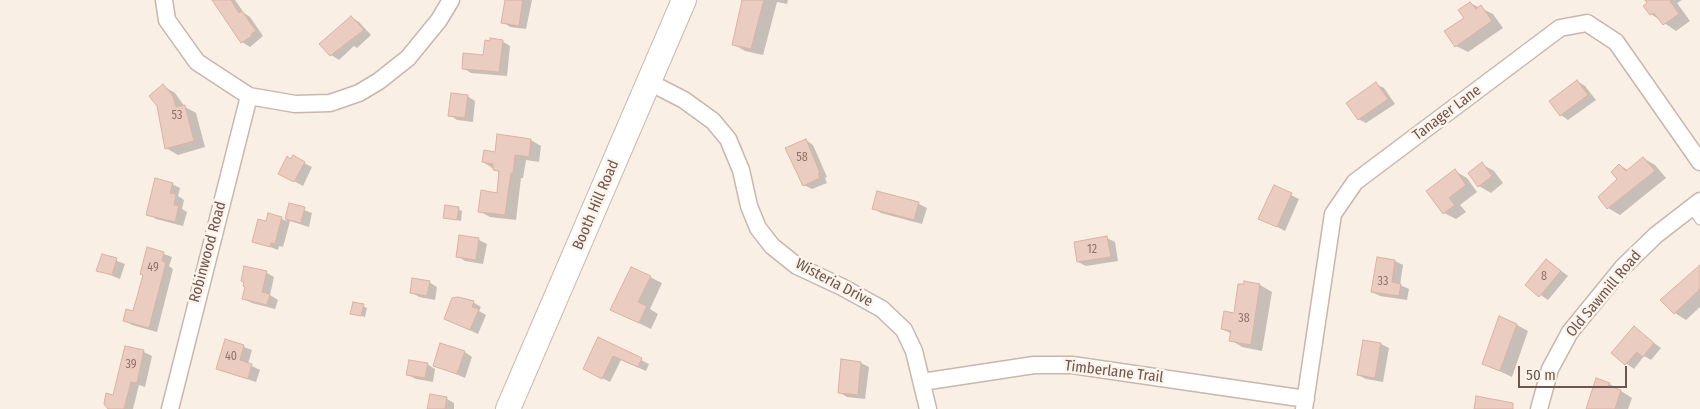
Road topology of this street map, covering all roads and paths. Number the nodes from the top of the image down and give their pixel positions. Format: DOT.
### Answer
graph roads {
  1 [pos="164,0"];
  2 [pos="450,0"];
  3 [pos="684,0"];
  4 [pos="649,82"];
  5 [pos="249,96"];
  6 [pos="1700,162"];
  7 [pos="1697,209"];
  8 [pos="922,382"];
  9 [pos="1305,404"];
  10 [pos="170,409"];
  11 [pos="508,409"];
  12 [pos="928,409"];
  13 [pos="1539,409"];
  1 -- 5 [label="street"];
  2 -- 5 [label="street"];
  3 -- 4 [label="street, Booth Hill Road"];
  4 -- 8 [label="street, Wisteria Drive"];
  4 -- 11 [label="street, Booth Hill Road"];
  5 -- 10 [label="street, Robinwood Road"];
  6 -- 9 [label="street, Tanager Lane"];
  7 -- 13 [label="street, Old Sawmill Road"];
  8 -- 9 [label="street, Timberlane Trail"];
  8 -- 12 [label="street, Wisteria Drive"];
}
